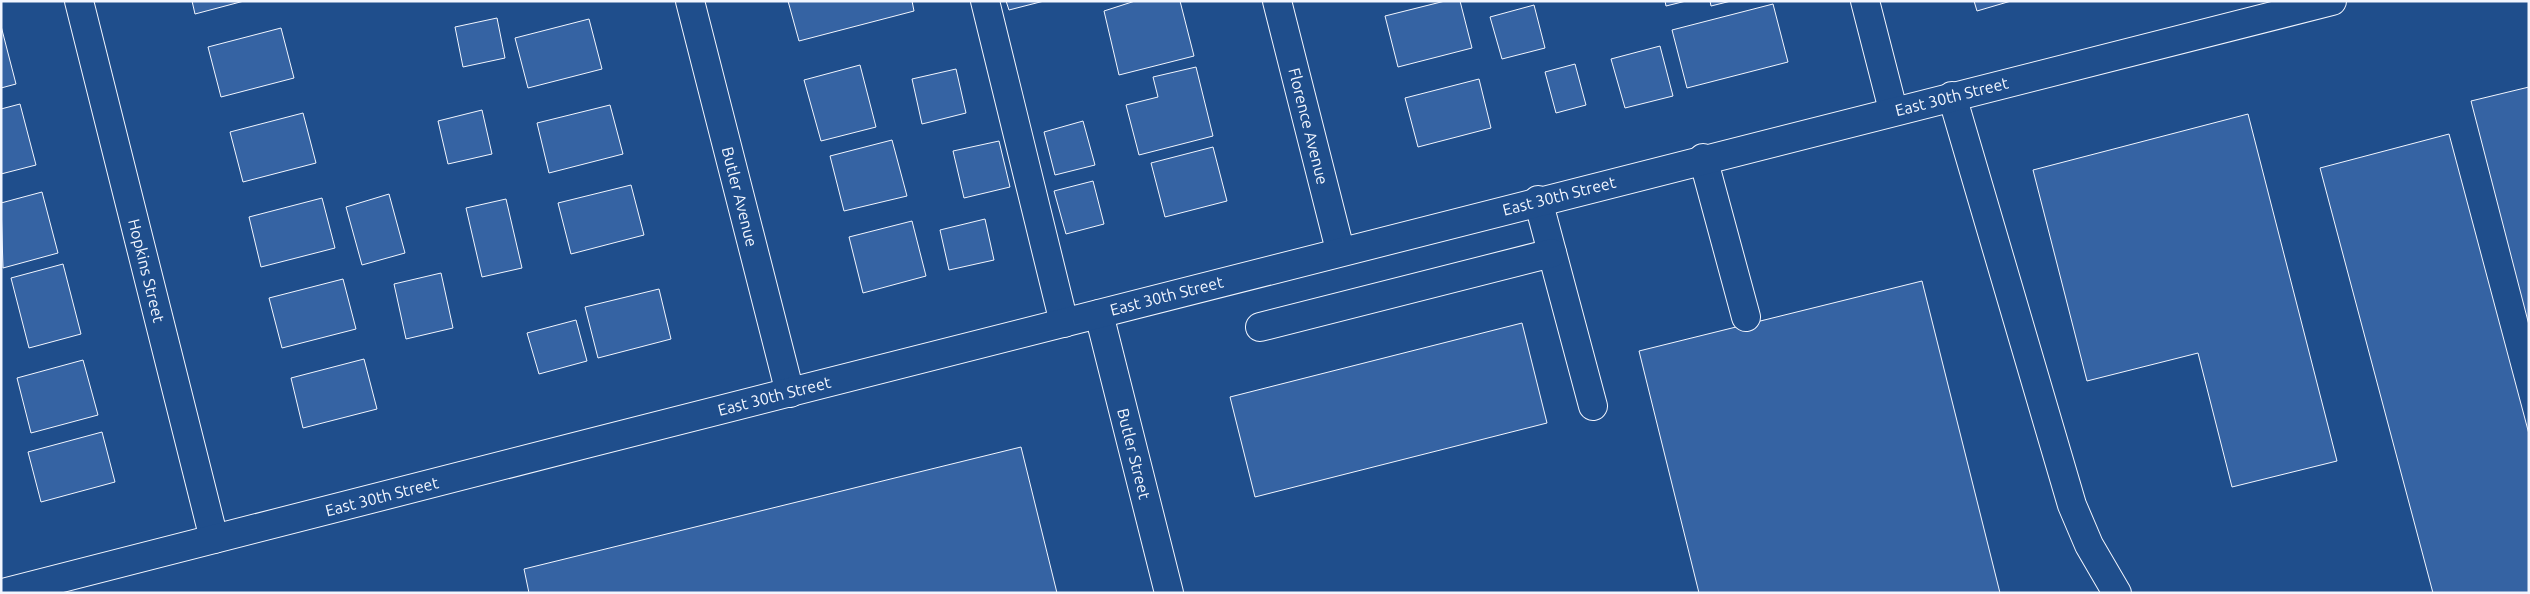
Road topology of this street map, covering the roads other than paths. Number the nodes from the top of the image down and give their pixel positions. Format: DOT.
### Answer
graph roads {
  1 [pos="79,1"];
  2 [pos="690,1"];
  3 [pos="985,1"];
  4 [pos="1277,1"];
  5 [pos="1865,1"];
  6 [pos="2332,1"];
  7 [pos="1952,96"];
  8 [pos="1893,110"];
  9 [pos="1703,158"];
  10 [pos="1538,200"];
  11 [pos="1340,250"];
  12 [pos="1552,253"];
  13 [pos="1099,314"];
  14 [pos="1746,318"];
  15 [pos="1064,323"];
  16 [pos="1260,327"];
  17 [pos="790,393"];
  18 [pos="1593,406"];
  19 [pos="214,539"];
  20 [pos="3,593"];
  21 [pos="1169,593"];
  22 [pos="2117,593"];
  1 -- 19 [label="street, Hopkins Street"];
  2 -- 17 [label="street, Butler Avenue"];
  3 -- 15 [label="street"];
  4 -- 11 [label="street, Florence Avenue"];
  5 -- 8 [label="street"];
  6 -- 7 [label="street, East 30th Street"];
  7 -- 8 [label="street, East 30th Street"];
  7 -- 22 [label="street"];
  8 -- 9 [label="street, East 30th Street"];
  9 -- 10 [label="street, East 30th Street"];
  9 -- 14 [label="street"];
  10 -- 11 [label="street, East 30th Street"];
  10 -- 12 [label="street"];
  11 -- 13 [label="street, East 30th Street"];
  12 -- 16 [label="street"];
  12 -- 18 [label="street"];
  13 -- 15 [label="street, East 30th Street"];
  13 -- 21 [label="street, Butler Street"];
  15 -- 17 [label="street, East 30th Street"];
  17 -- 19 [label="street, East 30th Street"];
  19 -- 20 [label="street, East 30th Street"];
}
